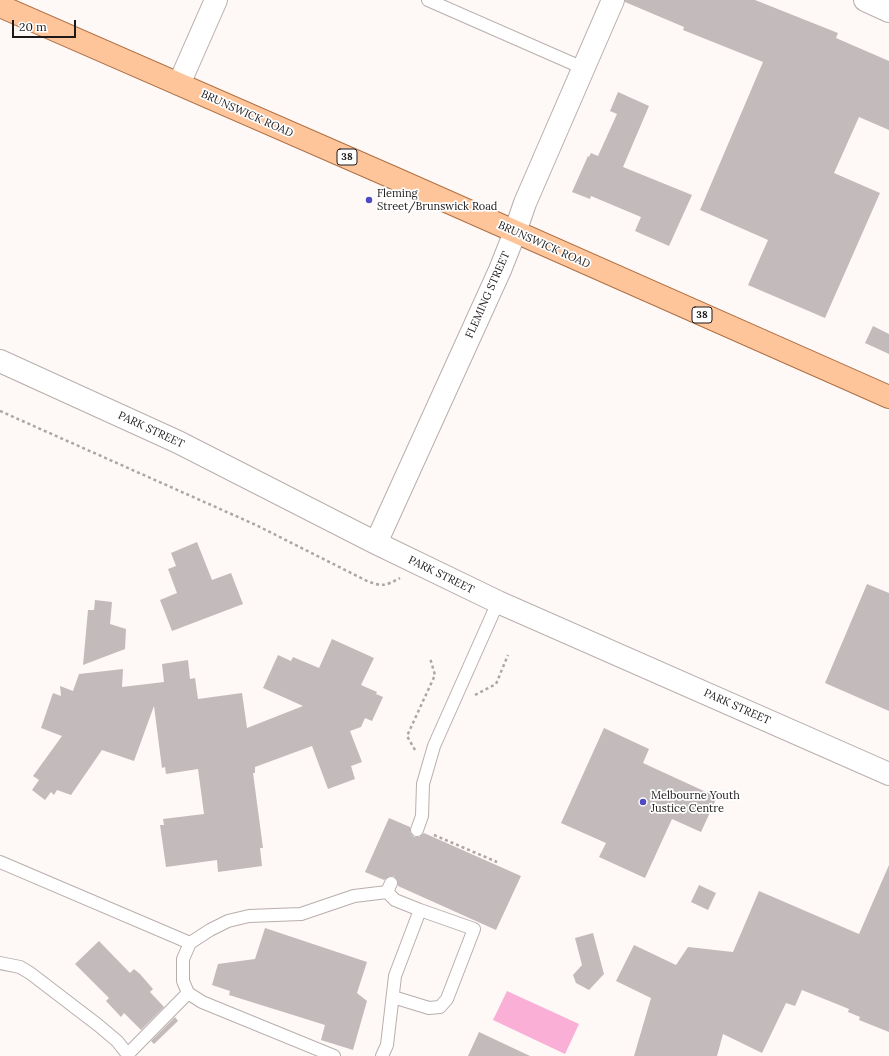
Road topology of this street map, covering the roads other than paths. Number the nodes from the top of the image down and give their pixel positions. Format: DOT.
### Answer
graph roads {
  1 [pos="216,0"];
  2 [pos="428,0"];
  3 [pos="613,0"];
  4 [pos="865,0"];
  5 [pos="0,6"];
  6 [pos="889,11"];
  7 [pos="583,68"];
  8 [pos="179,84"];
  9 [pos="515,232"];
  10 [pos="0,361"];
  11 [pos="889,398"];
  12 [pos="376,543"];
  13 [pos="498,602"];
  14 [pos="889,774"];
  15 [pos="417,830"];
  16 [pos="0,862"];
  17 [pos="420,910"];
  18 [pos="190,943"];
  19 [pos="0,963"];
  20 [pos="188,993"];
  21 [pos="393,997"];
  22 [pos="129,1055"];
  23 [pos="334,1056"];
  24 [pos="382,1056"];
  1 -- 8 [label="street"];
  2 -- 7 [label="lane"];
  3 -- 7 [label="street, FLEMING STREET"];
  4 -- 6 [label="street"];
  5 -- 8 [label="main road, BRUNSWICK ROAD / 38"];
  7 -- 9 [label="street, FLEMING STREET"];
  8 -- 9 [label="main road, BRUNSWICK ROAD / 38"];
  9 -- 11 [label="main road, BRUNSWICK ROAD / 38"];
  9 -- 12 [label="street, FLEMING STREET"];
  10 -- 12 [label="street, PARK STREET"];
  12 -- 13 [label="street, PARK STREET"];
  13 -- 14 [label="street, PARK STREET"];
  13 -- 15 [label="lane"];
  16 -- 18 [label="lane"];
  17 -- 18 [label="lane"];
  17 -- 21 [label="lane"];
  17 -- 21 [label="lane"];
  18 -- 20 [label="lane"];
  19 -- 22 [label="lane"];
  20 -- 22 [label="lane"];
  20 -- 23 [label="lane"];
  21 -- 24 [label="lane"];
}
